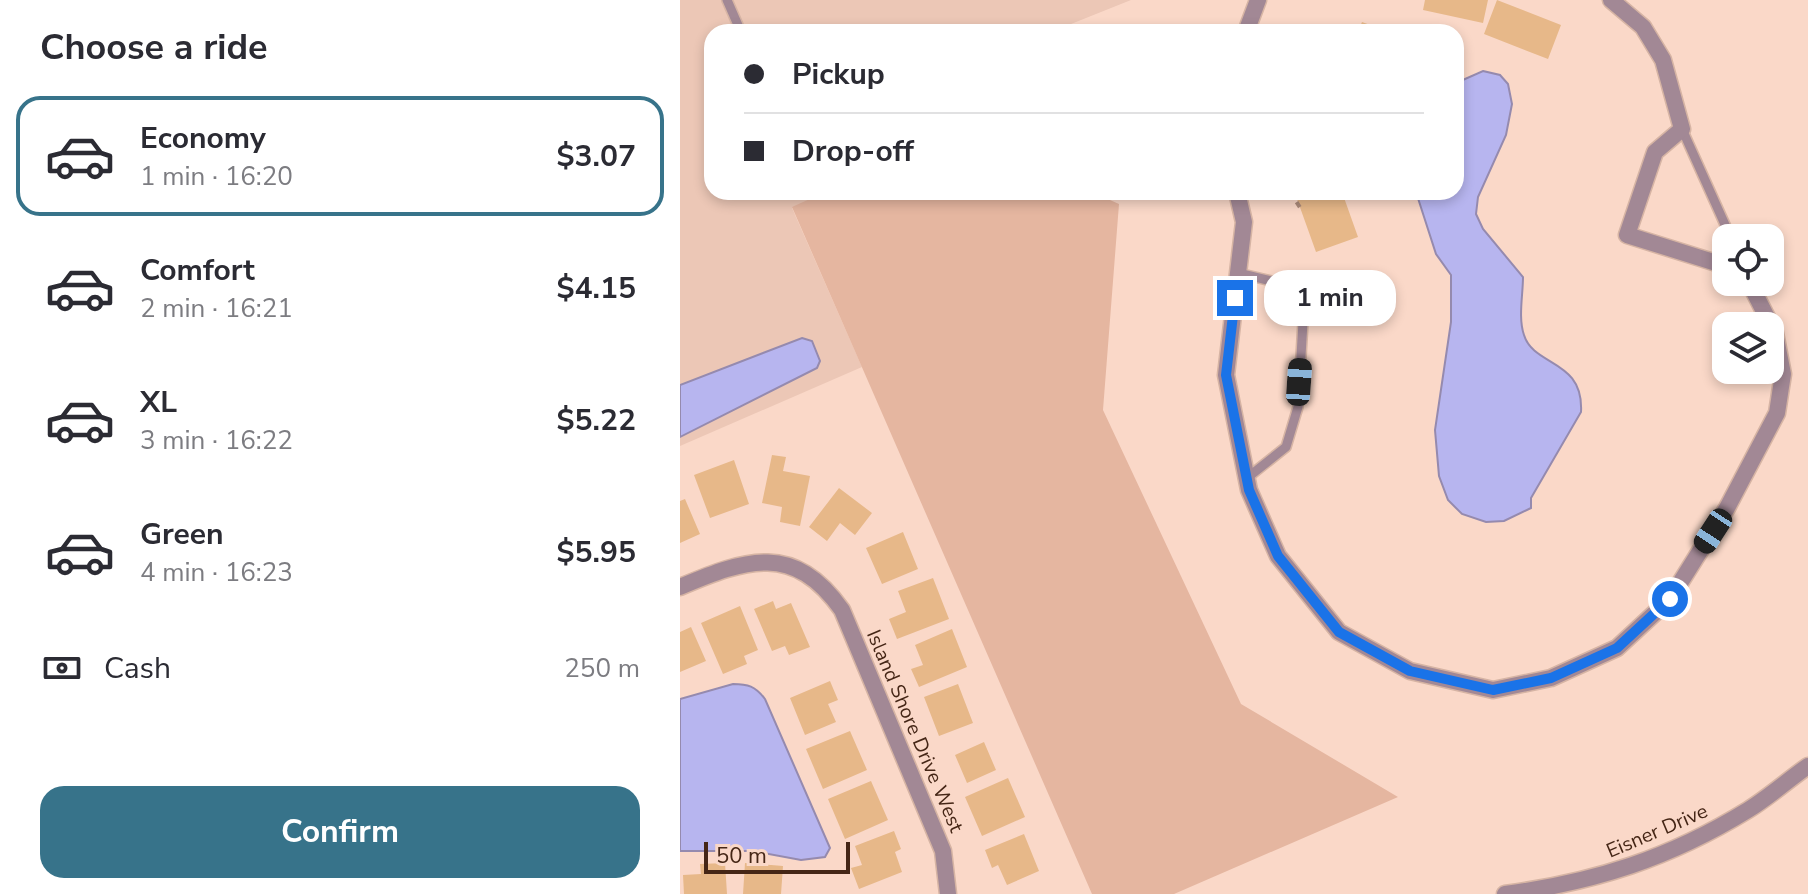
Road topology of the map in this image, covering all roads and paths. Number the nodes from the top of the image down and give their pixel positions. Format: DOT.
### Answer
graph roads {
  1 [pos="727,0"];
  2 [pos="1258,0"];
  3 [pos="1611,0"];
  4 [pos="738,24"];
  5 [pos="1249,24"];
  6 [pos="1682,129"];
  7 [pos="1239,200"];
  8 [pos="1295,200"];
  9 [pos="1303,212"];
  10 [pos="1725,224"];
  11 [pos="1712,262"];
  12 [pos="1238,273"];
  13 [pos="1756,296"];
  14 [pos="1247,478"];
  15 [pos="680,587"];
  16 [pos="1808,766"];
  17 [pos="948,894"];
  18 [pos="1505,894"];
  1 -- 4 [label="lane"];
  2 -- 5 [label="street"];
  3 -- 6 [label="street"];
  6 -- 10 [label="lane"];
  6 -- 11 [label="street"];
  7 -- 12 [label="street"];
  8 -- 9 [label="path"];
  12 -- 14 [label="street"];
  12 -- 14 [label="lane"];
  13 -- 14 [label="street"];
  15 -- 17 [label="street, Island Shore Drive West"];
  16 -- 18 [label="street, Eisner Drive"];
}
